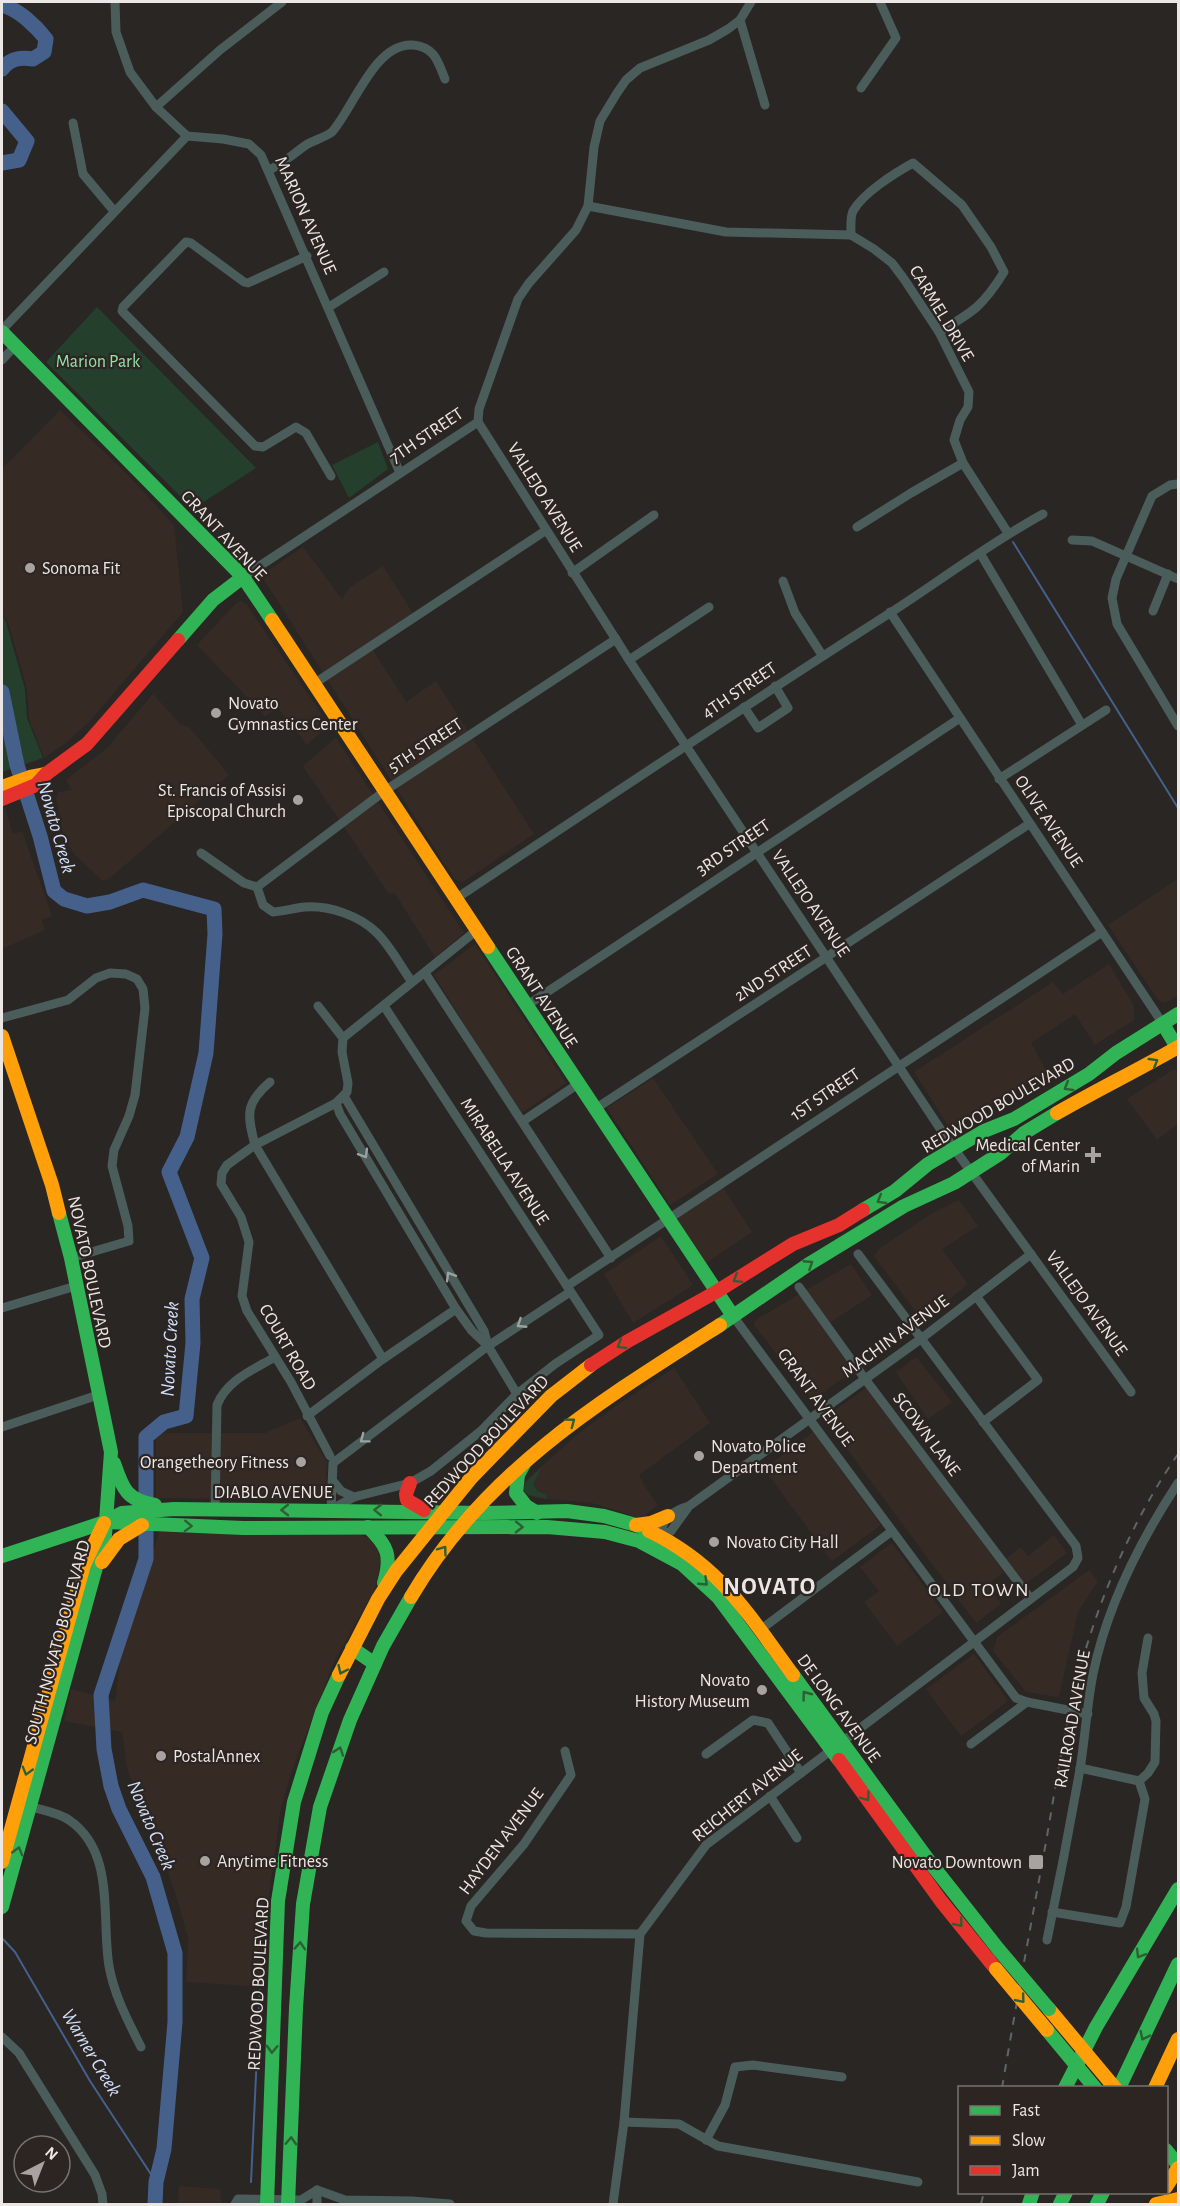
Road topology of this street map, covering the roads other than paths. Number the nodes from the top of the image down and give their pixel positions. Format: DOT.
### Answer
graph roads {
  1 [pos="115,2"];
  2 [pos="282,2"];
  3 [pos="751,2"];
  4 [pos="880,2"];
  5 [pos="740,20"];
  6 [pos="445,79"];
  7 [pos="861,88"];
  8 [pos="765,105"];
  9 [pos="156,108"];
  10 [pos="73,123"];
  11 [pos="187,136"];
  12 [pos="269,170"];
  13 [pos="588,207"];
  14 [pos="114,211"];
  15 [pos="851,235"];
  16 [pos="307,256"];
  17 [pos="384,272"];
  18 [pos="329,307"];
  19 [pos="2,331"];
  20 [pos="939,332"];
  21 [pos="15,346"];
  22 [pos="2,360"];
  23 [pos="478,422"];
  24 [pos="963,463"];
  25 [pos="400,473"];
  26 [pos="331,476"];
  27 [pos="1179,484"];
  28 [pos="1043,514"];
  29 [pos="654,515"];
  30 [pos="857,527"];
  31 [pos="545,531"];
  32 [pos="1008,533"];
  33 [pos="1072,540"];
  34 [pos="980,553"];
  35 [pos="1126,556"];
  36 [pos="572,573"];
  37 [pos="1168,574"];
  38 [pos="243,577"];
  39 [pos="1179,579"];
  40 [pos="783,581"];
  41 [pos="709,606"];
  42 [pos="1153,611"];
  43 [pos="890,612"];
  44 [pos="616,639"];
  45 [pos="822,655"];
  46 [pos="629,660"];
  47 [pos="315,683"];
  48 [pos="775,686"];
  49 [pos="744,707"];
  50 [pos="1106,710"];
  51 [pos="960,718"];
  52 [pos="1082,725"];
  53 [pos="1179,726"];
  54 [pos="687,745"];
  55 [pos="999,779"];
  56 [pos="386,790"];
  57 [pos="4,792"];
  58 [pos="1029,824"];
  59 [pos="756,851"];
  60 [pos="201,853"];
  61 [pos="257,887"];
  62 [pos="457,898"];
  63 [pos="477,930"];
  64 [pos="1102,932"];
  65 [pos="827,957"];
  66 [pos="425,973"];
  67 [pos="412,982"];
  68 [pos="318,1005"];
  69 [pos="384,1006"];
  70 [pos="526,1006"];
  71 [pos="1179,1014"];
  72 [pos="2,1018"];
  73 [pos="1163,1024"];
  74 [pos="2,1036"];
  75 [pos="343,1038"];
  76 [pos="1178,1048"];
  77 [pos="5,1065"];
  78 [pos="898,1065"];
  79 [pos="270,1082"];
  80 [pos="578,1083"];
  81 [pos="344,1096"];
  82 [pos="336,1103"];
  83 [pos="595,1109"];
  84 [pos="523,1121"];
  85 [pos="255,1145"];
  86 [pos="954,1149"];
  87 [pos="971,1172"];
  88 [pos="668,1219"];
  89 [pos="858,1254"];
  90 [pos="1031,1254"];
  91 [pos="71,1258"];
  92 [pos="611,1258"];
  93 [pos="76,1286"];
  94 [pos="799,1287"];
  95 [pos="569,1289"];
  96 [pos="716,1292"];
  97 [pos="976,1296"];
  98 [pos="2,1308"];
  99 [pos="456,1309"];
  100 [pos="733,1316"];
  101 [pos="922,1338"];
  102 [pos="488,1346"];
  103 [pos="275,1357"];
  104 [pos="383,1359"];
  105 [pos="865,1379"];
  106 [pos="1131,1392"];
  107 [pos="517,1394"];
  108 [pos="98,1395"];
  109 [pos="307,1416"];
  110 [pos="809,1418"];
  111 [pos="983,1422"];
  112 [pos="2,1427"];
  113 [pos="111,1452"];
  114 [pos="331,1459"];
  115 [pos="526,1459"];
  116 [pos="333,1481"];
  117 [pos="410,1483"];
  118 [pos="1179,1483"];
  119 [pos="354,1497"];
  120 [pos="689,1506"];
  121 [pos="215,1510"];
  122 [pos="238,1510"];
  123 [pos="331,1510"];
  124 [pos="425,1511"];
  125 [pos="442,1512"];
  126 [pos="164,1513"];
  127 [pos="472,1513"];
  128 [pos="537,1513"];
  129 [pos="668,1516"];
  130 [pos="140,1518"];
  131 [pos="105,1522"];
  132 [pos="636,1525"];
  133 [pos="214,1527"];
  134 [pos="332,1527"];
  135 [pos="368,1527"];
  136 [pos="431,1527"];
  137 [pos="461,1527"];
  138 [pos="892,1531"];
  139 [pos="65,1535"];
  140 [pos="659,1542"];
  141 [pos="2,1556"];
  142 [pos="87,1558"];
  143 [pos="93,1580"];
  144 [pos="1030,1598"];
  145 [pos="378,1599"];
  146 [pos="760,1630"];
  147 [pos="1148,1638"];
  148 [pos="973,1642"];
  149 [pos="352,1648"];
  150 [pos="375,1664"];
  151 [pos="1027,1702"];
  152 [pos="1088,1713"];
  153 [pos="970,1744"];
  154 [pos="837,1745"];
  155 [pos="565,1751"];
  156 [pos="706,1754"];
  157 [pos="1080,1768"];
  158 [pos="801,1773"];
  159 [pos="1139,1781"];
  160 [pos="770,1796"];
  161 [pos="24,1805"];
  162 [pos="797,1838"];
  163 [pos="2,1862"];
  164 [pos="916,1866"];
  165 [pos="1179,1889"];
  166 [pos="953,1893"];
  167 [pos="2,1907"];
  168 [pos="1052,1912"];
  169 [pos="640,1934"];
  170 [pos="1047,1940"];
  171 [pos="1179,1964"];
  172 [pos="2,2037"];
  173 [pos="1179,2039"];
  174 [pos="141,2047"];
  175 [pos="1084,2051"];
  176 [pos="1076,2064"];
  177 [pos="842,2077"];
  178 [pos="1066,2086"];
  179 [pos="1093,2086"];
  180 [pos="1115,2086"];
  181 [pos="1118,2086"];
  182 [pos="1156,2086"];
  183 [pos="624,2122"];
  184 [pos="706,2140"];
  185 [pos="1168,2151"];
  186 [pos="1179,2167"];
  187 [pos="918,2182"];
  188 [pos="1171,2184"];
  189 [pos="317,2190"];
  190 [pos="1179,2199"];
  191 [pos="267,2202"];
  192 [pos="288,2202"];
  193 [pos="412,2203"];
  194 [pos="103,2205"];
  195 [pos="235,2205"];
  196 [pos="317,2205"];
  197 [pos="450,2205"];
  198 [pos="613,2205"];
  199 [pos="1154,2205"];
  1 -- 9 [label="street"];
  2 -- 9 [label="street"];
  3 -- 5 [label="street, 7TH STREET"];
  4 -- 7 [label="street"];
  5 -- 8 [label="street"];
  5 -- 13 [label="street, 7TH STREET"];
  6 -- 12 [label="street"];
  9 -- 11 [label="street"];
  10 -- 14 [label="street"];
  11 -- 12 [label="street, MARION AVENUE"];
  11 -- 14 [label="street"];
  12 -- 16 [label="street, MARION AVENUE"];
  13 -- 15 [label="street"];
  13 -- 23 [label="street, 7TH STREET"];
  14 -- 19 [label="street"];
  15 -- 20 [label="street, CARMEL DRIVE"];
  15 -- 20 [label="street"];
  16 -- 18 [label="street, MARION AVENUE"];
  16 -- 26 [label="street"];
  17 -- 18 [label="street"];
  18 -- 25 [label="street, MARION AVENUE"];
  19 -- 21 [label="main road, GRANT AVENUE"];
  20 -- 24 [label="street, CARMEL DRIVE"];
  21 -- 22 [label="street"];
  21 -- 38 [label="main road, GRANT AVENUE"];
  23 -- 25 [label="street, 7TH STREET"];
  23 -- 31 [label="street, VALLEJO AVENUE"];
  24 -- 30 [label="street"];
  24 -- 32 [label="street, CARMEL DRIVE"];
  25 -- 38 [label="street, 7TH STREET"];
  27 -- 35 [label="street"];
  28 -- 32 [label="street, 4TH STREET"];
  29 -- 36 [label="street"];
  31 -- 36 [label="street, VALLEJO AVENUE"];
  31 -- 47 [label="street"];
  32 -- 34 [label="street, 4TH STREET"];
  33 -- 35 [label="street"];
  34 -- 43 [label="street, 4TH STREET"];
  34 -- 52 [label="street"];
  35 -- 37 [label="street"];
  35 -- 53 [label="street"];
  36 -- 44 [label="street, VALLEJO AVENUE"];
  37 -- 39 [label="street"];
  37 -- 42 [label="street"];
  38 -- 47 [label="main road, GRANT AVENUE"];
  38 -- 57 [label="main road, 7TH STREET"];
  40 -- 45 [label="street"];
  41 -- 46 [label="street"];
  43 -- 45 [label="street, 4TH STREET"];
  43 -- 51 [label="street, OLIVE AVENUE"];
  44 -- 46 [label="street, VALLEJO AVENUE"];
  44 -- 56 [label="street, 5TH STREET"];
  45 -- 48 [label="street, 4TH STREET"];
  46 -- 54 [label="street, VALLEJO AVENUE"];
  47 -- 56 [label="main road, GRANT AVENUE"];
  48 -- 49 [label="street, 4TH STREET"];
  48 -- 49 [label="street"];
  49 -- 54 [label="street, 4TH STREET"];
  50 -- 52 [label="street"];
  51 -- 55 [label="street, OLIVE AVENUE"];
  51 -- 59 [label="street, 3RD STREET"];
  52 -- 55 [label="street"];
  54 -- 59 [label="street, VALLEJO AVENUE"];
  54 -- 62 [label="street, 4TH STREET"];
  55 -- 58 [label="street, OLIVE AVENUE"];
  56 -- 61 [label="street, 5TH STREET"];
  56 -- 62 [label="main road, GRANT AVENUE"];
  58 -- 64 [label="street, OLIVE AVENUE"];
  58 -- 65 [label="street, 2ND STREET"];
  59 -- 65 [label="street, VALLEJO AVENUE"];
  59 -- 70 [label="street, 3RD STREET"];
  60 -- 61 [label="street"];
  61 -- 67 [label="street"];
  62 -- 63 [label="main road, GRANT AVENUE"];
  63 -- 66 [label="street"];
  63 -- 70 [label="main road, GRANT AVENUE"];
  64 -- 73 [label="street, OLIVE AVENUE"];
  64 -- 78 [label="street, 1ST STREET"];
  65 -- 78 [label="street, VALLEJO AVENUE"];
  65 -- 83 [label="street, 2ND STREET"];
  66 -- 67 [label="street"];
  66 -- 84 [label="street"];
  67 -- 69 [label="street"];
  68 -- 75 [label="street"];
  69 -- 75 [label="street"];
  69 -- 95 [label="street, MIRABELLA AVENUE"];
  70 -- 80 [label="main road, GRANT AVENUE"];
  71 -- 73 [label="main road, REDWOOD BOULEVARD"];
  72 -- 91 [label="street"];
  73 -- 76 [label="main road, OLIVE AVENUE"];
  73 -- 86 [label="main road, REDWOOD BOULEVARD, one-way"];
  74 -- 77 [label="main road, NOVATO BOULEVARD"];
  75 -- 81 [label="street"];
  87 -- 76 [label="main road, REDWOOD BOULEVARD, one-way"];
  77 -- 91 [label="main road, NOVATO BOULEVARD"];
  78 -- 86 [label="street, VALLEJO AVENUE"];
  78 -- 88 [label="street, 1ST STREET"];
  79 -- 85 [label="street"];
  80 -- 83 [label="main road, GRANT AVENUE"];
  80 -- 84 [label="street"];
  81 -- 82 [label="street, COURT ROAD"];
  102 -- 81 [label="street, one-way"];
  82 -- 85 [label="street, COURT ROAD"];
  82 -- 99 [label="street, one-way"];
  83 -- 88 [label="main road, GRANT AVENUE"];
  84 -- 92 [label="street"];
  85 -- 103 [label="street, COURT ROAD"];
  85 -- 104 [label="street"];
  86 -- 87 [label="street, VALLEJO AVENUE"];
  86 -- 96 [label="main road, REDWOOD BOULEVARD, one-way"];
  87 -- 90 [label="street, VALLEJO AVENUE"];
  100 -- 87 [label="main road, REDWOOD BOULEVARD, one-way"];
  88 -- 92 [label="street, 1ST STREET"];
  88 -- 96 [label="main road, GRANT AVENUE"];
  89 -- 101 [label="street"];
  90 -- 97 [label="street, MACHIN AVENUE"];
  90 -- 106 [label="street, VALLEJO AVENUE"];
  91 -- 93 [label="main road, NOVATO BOULEVARD"];
  92 -- 95 [label="street, 1ST STREET"];
  93 -- 98 [label="street"];
  93 -- 108 [label="main road, NOVATO BOULEVARD"];
  94 -- 105 [label="street, SCOWN LANE"];
  95 -- 102 [label="street, 1ST STREET, one-way"];
  95 -- 107 [label="street, MIRABELLA AVENUE"];
  96 -- 100 [label="main road, GRANT AVENUE"];
  96 -- 125 [label="main road, REDWOOD BOULEVARD, one-way"];
  97 -- 101 [label="street, MACHIN AVENUE"];
  97 -- 111 [label="street"];
  99 -- 102 [label="street"];
  99 -- 104 [label="street"];
  100 -- 110 [label="street, GRANT AVENUE"];
  115 -- 100 [label="main road, REDWOOD BOULEVARD, one-way"];
  101 -- 105 [label="street, MACHIN AVENUE"];
  101 -- 111 [label="street"];
  102 -- 107 [label="street"];
  102 -- 114 [label="street, 1ST STREET, one-way"];
  103 -- 109 [label="street, COURT ROAD"];
  103 -- 121 [label="street"];
  104 -- 109 [label="street"];
  105 -- 110 [label="street, MACHIN AVENUE"];
  105 -- 144 [label="street, SCOWN LANE"];
  107 -- 117 [label="street"];
  108 -- 112 [label="street"];
  108 -- 113 [label="main road, NOVATO BOULEVARD"];
  109 -- 114 [label="street, COURT ROAD"];
  110 -- 120 [label="street, MACHIN AVENUE"];
  110 -- 138 [label="street, GRANT AVENUE"];
  111 -- 144 [label="street, REICHERT AVENUE"];
  113 -- 130 [label="main road"];
  113 -- 131 [label="main road, NOVATO BOULEVARD"];
  114 -- 116 [label="street, COURT ROAD"];
  115 -- 127 [label="main road, REDWOOD BOULEVARD"];
  115 -- 128 [label="main road"];
  116 -- 119 [label="street"];
  116 -- 123 [label="street, COURT ROAD"];
  117 -- 119 [label="street"];
  117 -- 124 [label="main road"];
  118 -- 152 [label="street, RAILROAD AVENUE"];
  119 -- 123 [label="street"];
  120 -- 129 [label="street, MACHIN AVENUE"];
  120 -- 140 [label="street, MACHIN AVENUE"];
  121 -- 122 [label="main road, DIABLO AVENUE"];
  121 -- 126 [label="main road, DIABLO AVENUE"];
  123 -- 122 [label="main road, DIABLO AVENUE, one-way"];
  122 -- 133 [label="main road"];
  124 -- 123 [label="main road, DIABLO AVENUE, one-way"];
  123 -- 134 [label="main road"];
  124 -- 125 [label="main road, DIABLO AVENUE"];
  125 -- 127 [label="main road, DE LONG AVENUE"];
  125 -- 136 [label="main road, REDWOOD BOULEVARD"];
  126 -- 130 [label="main road, DIABLO AVENUE"];
  126 -- 133 [label="main road, DIABLO AVENUE, one-way"];
  127 -- 128 [label="main road, DE LONG AVENUE"];
  127 -- 137 [label="main road, REDWOOD BOULEVARD"];
  128 -- 132 [label="main road, DE LONG AVENUE"];
  129 -- 132 [label="main road"];
  129 -- 140 [label="street"];
  130 -- 131 [label="main road, DIABLO AVENUE"];
  130 -- 143 [label="main road"];
  131 -- 139 [label="main road, DIABLO AVENUE"];
  131 -- 142 [label="main road, SOUTH NOVATO BOULEVARD"];
  131 -- 143 [label="main road, SOUTH NOVATO BOULEVARD"];
  132 -- 140 [label="main road, DE LONG AVENUE"];
  133 -- 134 [label="main road, DIABLO AVENUE"];
  134 -- 135 [label="main road, DIABLO AVENUE"];
  135 -- 136 [label="main road, DIABLO AVENUE"];
  135 -- 145 [label="main road"];
  136 -- 137 [label="main road, DE LONG AVENUE"];
  136 -- 145 [label="main road, REDWOOD BOULEVARD"];
  137 -- 140 [label="main road, DE LONG AVENUE, one-way"];
  150 -- 137 [label="main road, REDWOOD BOULEVARD, one-way"];
  138 -- 146 [label="street"];
  138 -- 148 [label="street, GRANT AVENUE"];
  139 -- 141 [label="main road, DIABLO AVENUE"];
  139 -- 142 [label="main road"];
  140 -- 146 [label="main road, DE LONG AVENUE"];
  140 -- 154 [label="main road, DE LONG AVENUE, one-way"];
  142 -- 161 [label="main road, SOUTH NOVATO BOULEVARD, one-way"];
  143 -- 161 [label="main road, SOUTH NOVATO BOULEVARD"];
  144 -- 148 [label="street, REICHERT AVENUE"];
  145 -- 149 [label="main road, REDWOOD BOULEVARD"];
  154 -- 146 [label="main road, DE LONG AVENUE, one-way"];
  147 -- 159 [label="street"];
  148 -- 151 [label="street, GRANT AVENUE"];
  148 -- 154 [label="street, REICHERT AVENUE"];
  149 -- 150 [label="main road"];
  149 -- 191 [label="main road, REDWOOD BOULEVARD, one-way"];
  192 -- 150 [label="main road, REDWOOD BOULEVARD, one-way"];
  151 -- 152 [label="street"];
  151 -- 153 [label="street"];
  152 -- 157 [label="street, RAILROAD AVENUE"];
  154 -- 158 [label="street, REICHERT AVENUE"];
  154 -- 164 [label="main road, DE LONG AVENUE, one-way"];
  154 -- 166 [label="main road, DE LONG AVENUE"];
  155 -- 169 [label="street, HAYDEN AVENUE"];
  156 -- 158 [label="street"];
  157 -- 159 [label="street"];
  157 -- 168 [label="street, RAILROAD AVENUE"];
  158 -- 160 [label="street, REICHERT AVENUE"];
  159 -- 168 [label="street"];
  160 -- 162 [label="street"];
  160 -- 169 [label="street, REICHERT AVENUE"];
  161 -- 163 [label="main road, SOUTH NOVATO BOULEVARD"];
  167 -- 161 [label="main road, SOUTH NOVATO BOULEVARD, one-way"];
  161 -- 174 [label="street"];
  164 -- 166 [label="main road"];
  164 -- 176 [label="main road, DE LONG AVENUE, one-way, bridge"];
  165 -- 175 [label="main road, one-way"];
  166 -- 175 [label="main road, DE LONG AVENUE, bridge"];
  168 -- 170 [label="street, RAILROAD AVENUE"];
  169 -- 183 [label="street"];
  171 -- 181 [label="main road, one-way"];
  172 -- 194 [label="street"];
  173 -- 182 [label="main road"];
  175 -- 176 [label="main road"];
  175 -- 180 [label="main road, DE LONG AVENUE"];
  176 -- 178 [label="main road"];
  176 -- 179 [label="main road, DE LONG AVENUE"];
  177 -- 184 [label="street"];
  183 -- 184 [label="street"];
  183 -- 198 [label="street"];
  184 -- 187 [label="street"];
  185 -- 186 [label="main road"];
  186 -- 188 [label="main road"];
  189 -- 192 [label="street"];
  189 -- 193 [label="street"];
  189 -- 196 [label="street"];
  190 -- 199 [label="main road"];
  191 -- 192 [label="street"];
  191 -- 195 [label="street"];
  193 -- 197 [label="street"];
}
